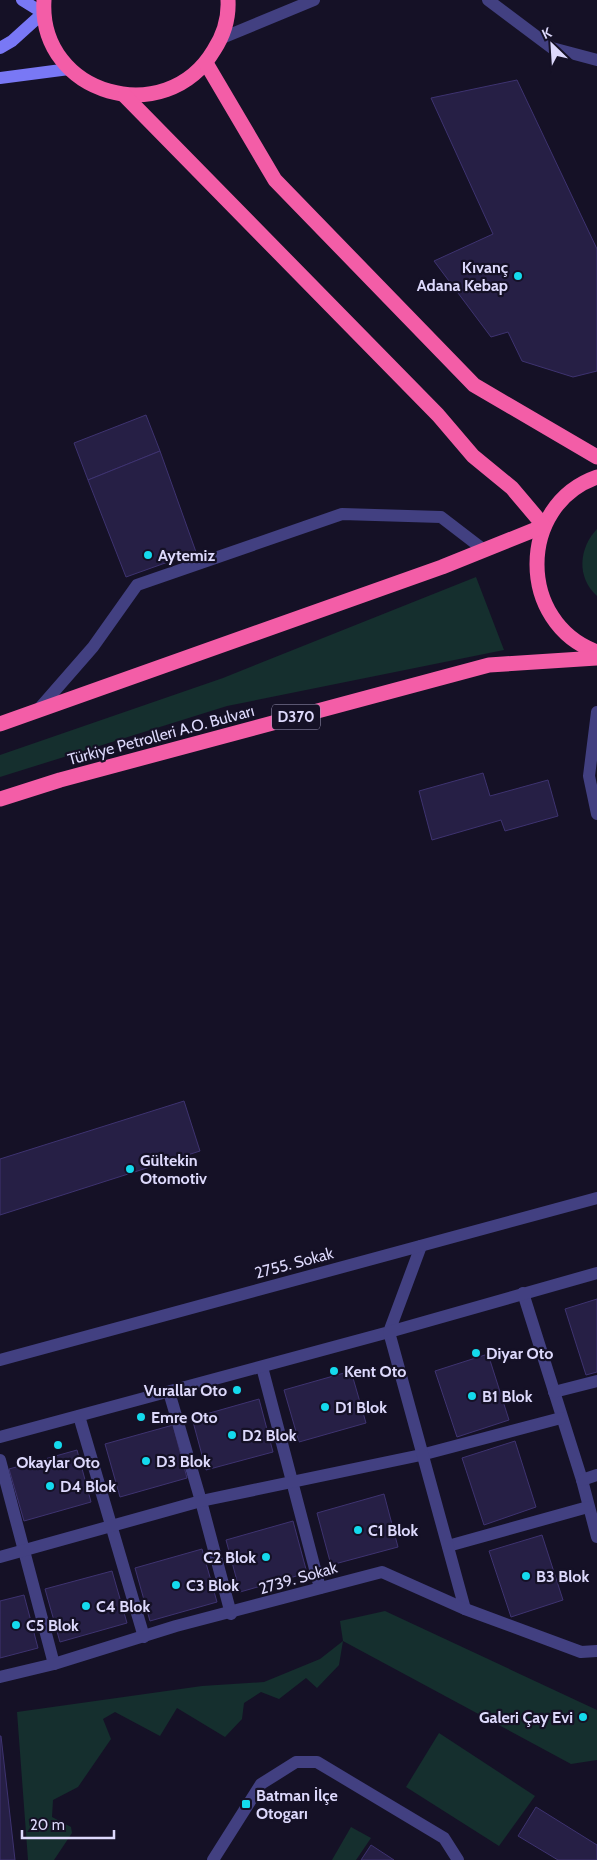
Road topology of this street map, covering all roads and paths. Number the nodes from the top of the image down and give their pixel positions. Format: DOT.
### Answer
graph roads {
  1 [pos="22,0"];
  2 [pos="228,0"];
  3 [pos="314,0"];
  4 [pos="488,0"];
  5 [pos="43,7"];
  6 [pos="222,38"];
  7 [pos="0,48"];
  8 [pos="597,60"];
  9 [pos="206,63"];
  10 [pos="69,69"];
  11 [pos="0,78"];
  12 [pos="125,96"];
  13 [pos="597,457"];
  14 [pos="597,477"];
  15 [pos="544,526"];
  16 [pos="484,550"];
  17 [pos="597,652"];
  18 [pos="597,658"];
  19 [pos="38,710"];
  20 [pos="597,712"];
  21 [pos="0,724"];
  22 [pos="0,799"];
  23 [pos="597,814"];
  24 [pos="597,1198"];
  25 [pos="421,1246"];
  26 [pos="597,1273"];
  27 [pos="523,1294"];
  28 [pos="389,1332"];
  29 [pos="0,1360"];
  30 [pos="262,1367"];
  31 [pos="597,1381"];
  32 [pos="169,1392"];
  33 [pos="554,1392"];
  34 [pos="79,1416"];
  35 [pos="561,1418"];
  36 [pos="0,1437"];
  37 [pos="421,1455"];
  38 [pos="0,1460"];
  39 [pos="597,1476"];
  40 [pos="294,1480"];
  41 [pos="582,1480"];
  42 [pos="201,1501"];
  43 [pos="588,1507"];
  44 [pos="112,1524"];
  45 [pos="597,1537"];
  46 [pos="448,1546"];
  47 [pos="25,1550"];
  48 [pos="0,1556"];
  49 [pos="320,1588"];
  50 [pos="465,1609"];
  51 [pos="231,1614"];
  52 [pos="144,1637"];
  53 [pos="597,1651"];
  54 [pos="54,1664"];
  55 [pos="0,1677"];
  56 [pos="213,1860"];
  57 [pos="458,1860"];
  1 -- 5 [label="street"];
  2 -- 6 [label="highway"];
  3 -- 6 [label="street"];
  4 -- 8 [label="street"];
  5 -- 7 [label="street"];
  5 -- 10 [label="highway"];
  6 -- 9 [label="highway"];
  9 -- 12 [label="highway"];
  9 -- 13 [label="highway"];
  10 -- 11 [label="street"];
  10 -- 12 [label="highway"];
  12 -- 15 [label="highway"];
  14 -- 15 [label="highway"];
  15 -- 16 [label="highway"];
  15 -- 17 [label="highway"];
  16 -- 19 [label="highway"];
  16 -- 19 [label="street"];
  18 -- 22 [label="highway, Türkiye Petrolleri A.O. Bulvarı / D370"];
  19 -- 21 [label="highway"];
  20 -- 23 [label="street"];
  24 -- 25 [label="street, 2755. Sokak"];
  25 -- 28 [label="street"];
  25 -- 29 [label="street, 2755. Sokak"];
  26 -- 27 [label="street"];
  27 -- 28 [label="street"];
  27 -- 33 [label="street"];
  28 -- 30 [label="street"];
  28 -- 37 [label="street"];
  30 -- 32 [label="street"];
  30 -- 40 [label="street"];
  31 -- 33 [label="street"];
  32 -- 34 [label="street"];
  32 -- 42 [label="street"];
  33 -- 35 [label="street"];
  34 -- 36 [label="street"];
  34 -- 44 [label="street"];
  35 -- 37 [label="street"];
  35 -- 41 [label="street"];
  37 -- 40 [label="street"];
  37 -- 46 [label="street"];
  38 -- 47 [label="street"];
  39 -- 41 [label="street"];
  40 -- 42 [label="street"];
  40 -- 49 [label="street"];
  41 -- 43 [label="street"];
  42 -- 44 [label="street"];
  42 -- 51 [label="street"];
  43 -- 45 [label="street"];
  43 -- 46 [label="street"];
  44 -- 47 [label="street"];
  44 -- 52 [label="street"];
  46 -- 50 [label="street"];
  47 -- 48 [label="street"];
  47 -- 54 [label="street"];
  49 -- 50 [label="street, 2739. Sokak"];
  49 -- 51 [label="street, 2739. Sokak"];
  50 -- 53 [label="street, 2739. Sokak"];
  51 -- 52 [label="street, 2739. Sokak"];
  52 -- 54 [label="street, 2739. Sokak"];
  54 -- 55 [label="street, 2739. Sokak"];
  56 -- 57 [label="street"];
}
